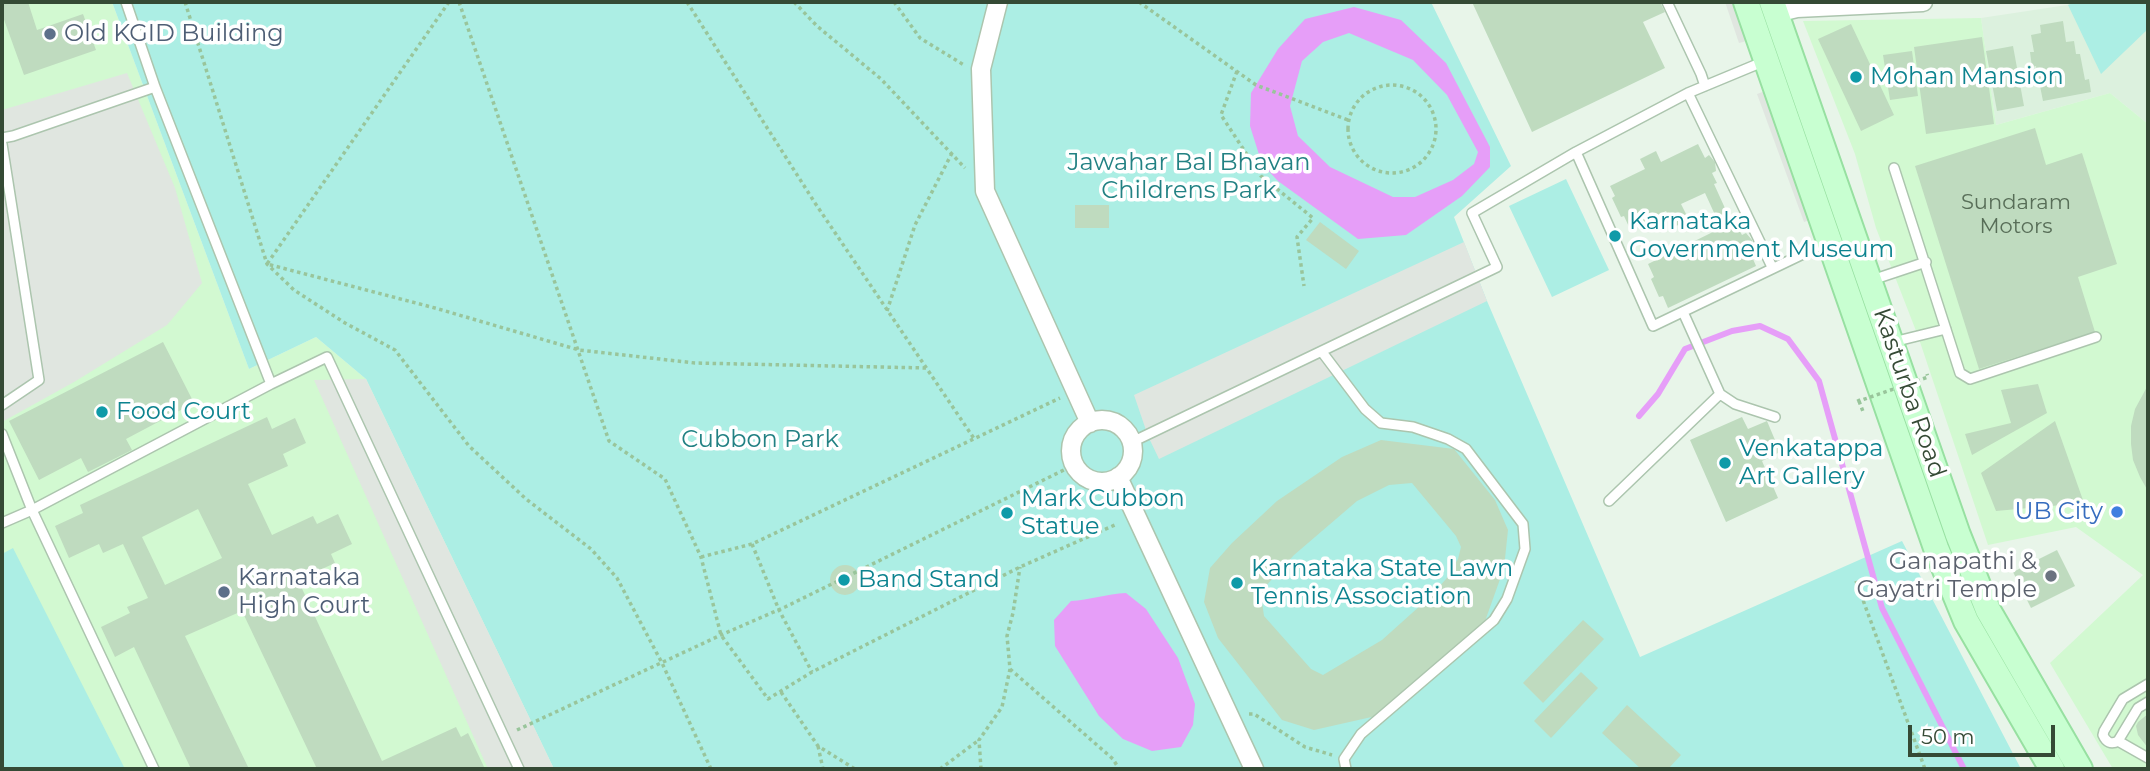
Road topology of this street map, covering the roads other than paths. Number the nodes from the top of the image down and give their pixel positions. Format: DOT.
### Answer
graph roads {
  1 [pos="126,2"];
  2 [pos="998,2"];
  3 [pos="1667,2"];
  4 [pos="1746,2"];
  5 [pos="1923,2"];
  6 [pos="1774,8"];
  7 [pos="1767,61"];
  8 [pos="1705,86"];
  9 [pos="155,87"];
  10 [pos="1688,93"];
  11 [pos="2,138"];
  12 [pos="2,144"];
  13 [pos="1576,152"];
  14 [pos="1894,168"];
  15 [pos="1829,241"];
  16 [pos="1926,262"];
  17 [pos="1772,267"];
  18 [pos="1870,280"];
  19 [pos="1683,312"];
  20 [pos="1946,329"];
  21 [pos="2096,337"];
  22 [pos="1892,342"];
  23 [pos="1322,352"];
  24 [pos="271,383"];
  25 [pos="1720,394"];
  26 [pos="2,405"];
  27 [pos="1775,417"];
  28 [pos="1090,423"];
  29 [pos="2,434"];
  30 [pos="1132,442"];
  31 [pos="1118,477"];
  32 [pos="1609,501"];
  33 [pos="32,510"];
  34 [pos="2,523"];
  35 [pos="2148,684"];
  36 [pos="2148,702"];
  37 [pos="2118,741"];
  38 [pos="2148,758"];
  39 [pos="1345,764"];
  40 [pos="154,769"];
  41 [pos="519,769"];
  42 [pos="1254,769"];
  43 [pos="2052,769"];
  44 [pos="2080,769"];
  1 -- 9 [label="lane"];
  2 -- 28 [label="street"];
  3 -- 8 [label="lane"];
  4 -- 7 [label="main road, Kasturba Road"];
  5 -- 6 [label="street"];
  6 -- 18 [label="main road, Kasturba Road"];
  7 -- 8 [label="lane"];
  7 -- 15 [label="main road, Kasturba Road"];
  8 -- 10 [label="lane"];
  9 -- 11 [label="lane"];
  9 -- 24 [label="lane"];
  10 -- 13 [label="lane"];
  10 -- 17 [label="lane"];
  12 -- 26 [label="lane"];
  13 -- 19 [label="lane"];
  13 -- 23 [label="lane"];
  14 -- 16 [label="lane"];
  15 -- 17 [label="lane"];
  15 -- 43 [label="main road, Kasturba Road"];
  16 -- 18 [label="lane"];
  16 -- 20 [label="lane"];
  17 -- 19 [label="lane"];
  18 -- 22 [label="main road, Kasturba Road"];
  19 -- 25 [label="lane"];
  20 -- 21 [label="lane"];
  20 -- 22 [label="lane"];
  22 -- 44 [label="main road, Kasturba Road"];
  23 -- 30 [label="lane"];
  23 -- 39 [label="lane"];
  24 -- 33 [label="lane"];
  24 -- 41 [label="lane"];
  25 -- 27 [label="lane"];
  25 -- 32 [label="lane"];
  28 -- 30 [label="street"];
  28 -- 31 [label="street"];
  29 -- 33 [label="lane"];
  30 -- 31 [label="street"];
  31 -- 42 [label="street"];
  33 -- 34 [label="lane"];
  33 -- 40 [label="lane"];
  35 -- 37 [label="lane"];
  36 -- 37 [label="lane"];
  37 -- 38 [label="lane"];
}
